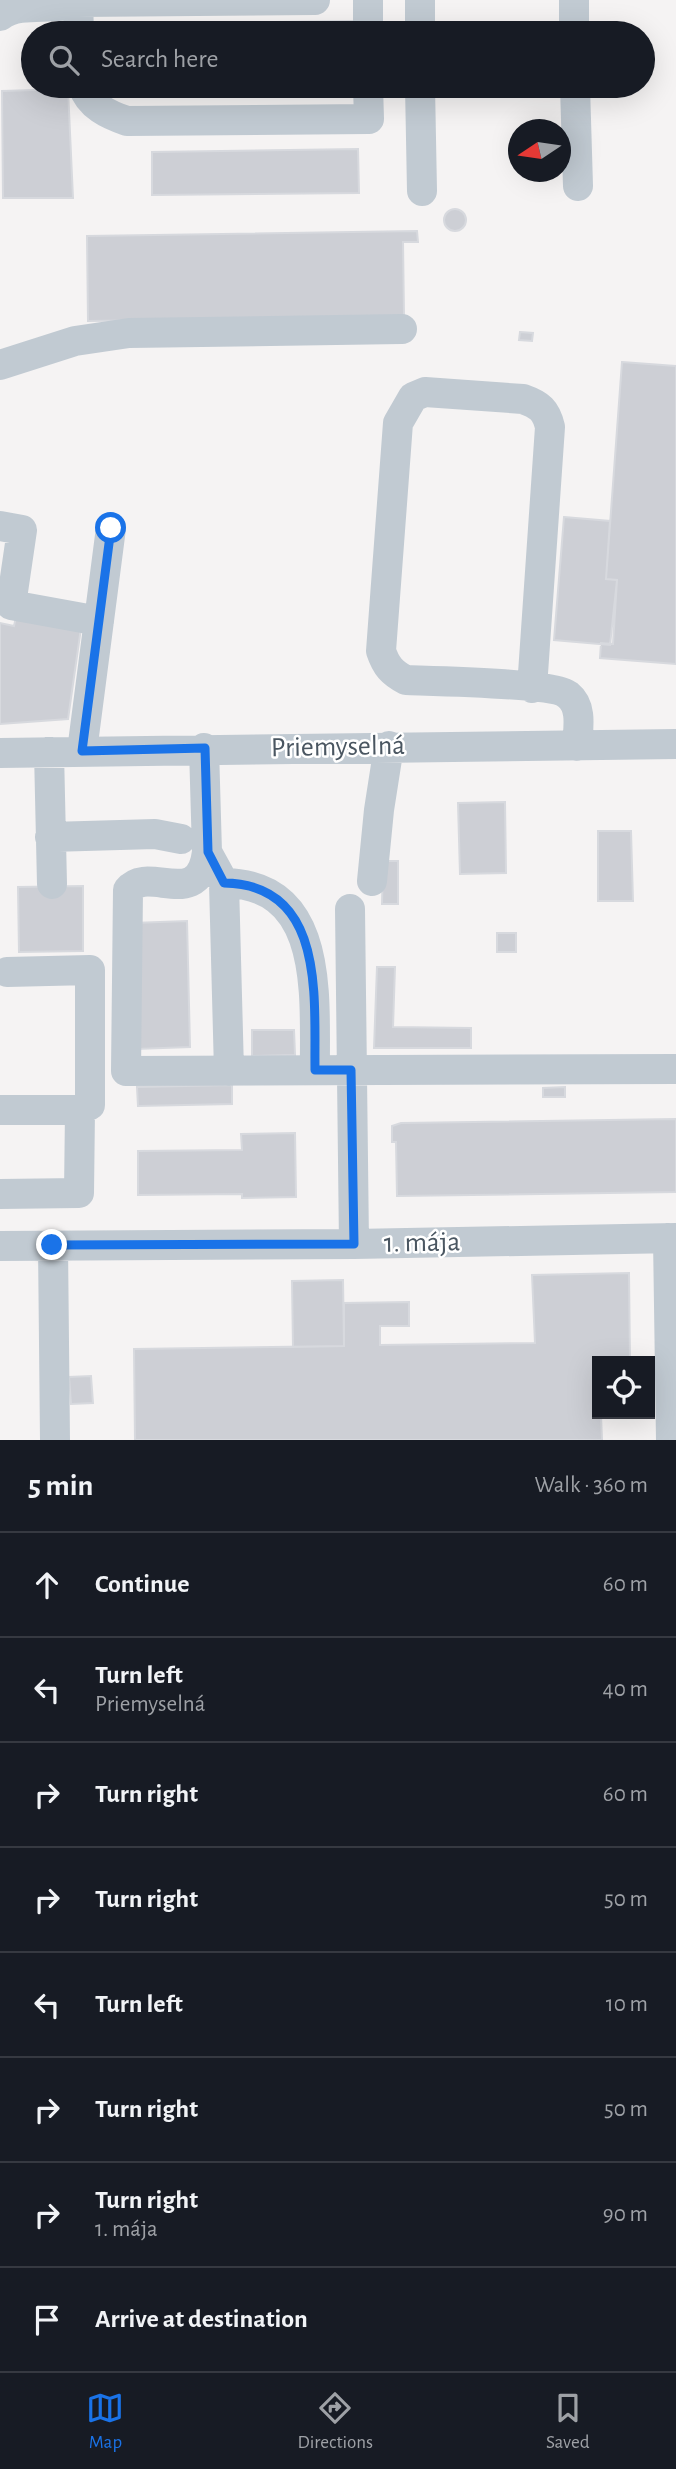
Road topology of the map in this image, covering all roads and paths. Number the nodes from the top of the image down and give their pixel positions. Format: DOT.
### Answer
graph roads {
  1 [pos="315,0"];
  2 [pos="368,0"];
  3 [pos="419,0"];
  4 [pos="573,0"];
  5 [pos="78,1"];
  6 [pos="0,16"];
  7 [pos="79,21"];
  8 [pos="368,21"];
  9 [pos="420,21"];
  10 [pos="574,21"];
  11 [pos="91,98"];
  12 [pos="368,98"];
  13 [pos="420,98"];
  14 [pos="575,98"];
  15 [pos="578,186"];
  16 [pos="422,191"];
  17 [pos="402,328"];
  18 [pos="0,365"];
  19 [pos="0,526"];
  20 [pos="111,528"];
  21 [pos="99,621"];
  22 [pos="532,688"];
  23 [pos="676,744"];
  24 [pos="389,746"];
  25 [pos="577,746"];
  26 [pos="205,748"];
  27 [pos="82,751"];
  28 [pos="49,752"];
  29 [pos="0,753"];
  30 [pos="50,837"];
  31 [pos="181,839"];
  32 [pos="208,852"];
  33 [pos="373,881"];
  34 [pos="224,883"];
  35 [pos="52,884"];
  36 [pos="350,909"];
  37 [pos="7,971"];
  38 [pos="676,1069"];
  39 [pos="229,1070"];
  40 [pos="315,1070"];
  41 [pos="351,1070"];
  42 [pos="0,1110"];
  43 [pos="80,1110"];
  44 [pos="0,1194"];
  45 [pos="672,1238"];
  46 [pos="354,1244"];
  47 [pos="52,1245"];
  48 [pos="0,1246"];
  49 [pos="55,1440"];
  50 [pos="671,1440"];
  1 -- 5 [label="street"];
  2 -- 8 [label="street"];
  3 -- 9 [label="street"];
  4 -- 10 [label="street"];
  5 -- 6 [label="street"];
  5 -- 7 [label="street"];
  11 -- 12 [label="street"];
  13 -- 16 [label="street"];
  14 -- 15 [label="street"];
  17 -- 18 [label="street"];
  19 -- 21 [label="street"];
  20 -- 21 [label="street"];
  21 -- 27 [label="street"];
  22 -- 22 [label="street"];
  22 -- 25 [label="street"];
  23 -- 25 [label="street, Priemyselná"];
  24 -- 25 [label="street, Priemyselná"];
  24 -- 26 [label="street, Priemyselná"];
  24 -- 33 [label="street"];
  26 -- 27 [label="street, Priemyselná"];
  26 -- 32 [label="street"];
  27 -- 28 [label="street, Priemyselná"];
  28 -- 29 [label="street, Priemyselná"];
  28 -- 30 [label="street"];
  30 -- 31 [label="street"];
  30 -- 35 [label="street"];
  32 -- 34 [label="street"];
  32 -- 39 [label="street"];
  34 -- 39 [label="street"];
  34 -- 40 [label="street"];
  36 -- 41 [label="street"];
  37 -- 43 [label="street"];
  38 -- 41 [label="street"];
  39 -- 40 [label="street"];
  40 -- 41 [label="street"];
  41 -- 46 [label="street"];
  42 -- 43 [label="street"];
  43 -- 44 [label="street"];
  45 -- 46 [label="street, 1. mája"];
  45 -- 50 [label="street"];
  46 -- 47 [label="street, 1. mája"];
  47 -- 48 [label="street, 1. mája"];
  47 -- 49 [label="street"];
}
